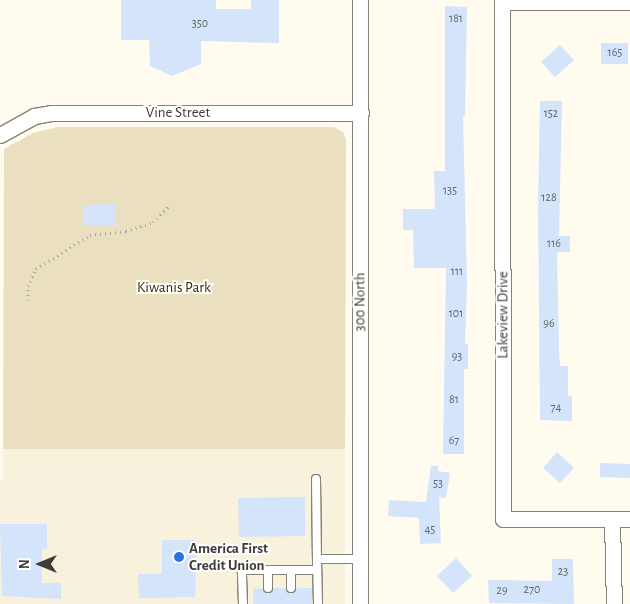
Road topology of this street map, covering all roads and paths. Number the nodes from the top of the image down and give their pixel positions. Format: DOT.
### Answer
graph roads {
  1 [pos="360,0"];
  2 [pos="502,1"];
  3 [pos="630,2"];
  4 [pos="361,113"];
  5 [pos="0,135"];
  6 [pos="171,204"];
  7 [pos="28,300"];
  8 [pos="316,479"];
  9 [pos="612,519"];
  10 [pos="630,519"];
  11 [pos="317,558"];
  12 [pos="361,559"];
  13 [pos="268,570"];
  14 [pos="291,570"];
  15 [pos="317,570"];
  16 [pos="268,588"];
  17 [pos="291,588"];
  18 [pos="243,604"];
  19 [pos="318,604"];
  20 [pos="360,604"];
  21 [pos="614,604"];
  1 -- 4 [label="street, 300 North"];
  2 -- 3 [label="street, Lakeview Drive"];
  2 -- 9 [label="street, Lakeview Drive"];
  4 -- 5 [label="street, Vine Street"];
  4 -- 12 [label="street, 300 North"];
  6 -- 7 [label="path"];
  8 -- 11 [label="lane"];
  9 -- 10 [label="street, Lakeview Drive"];
  9 -- 21 [label="street"];
  11 -- 12 [label="lane"];
  11 -- 15 [label="lane"];
  12 -- 20 [label="street, 300 North"];
  13 -- 14 [label="lane"];
  13 -- 16 [label="lane"];
  13 -- 18 [label="lane"];
  14 -- 15 [label="lane"];
  14 -- 17 [label="lane"];
  15 -- 19 [label="lane"];
}
